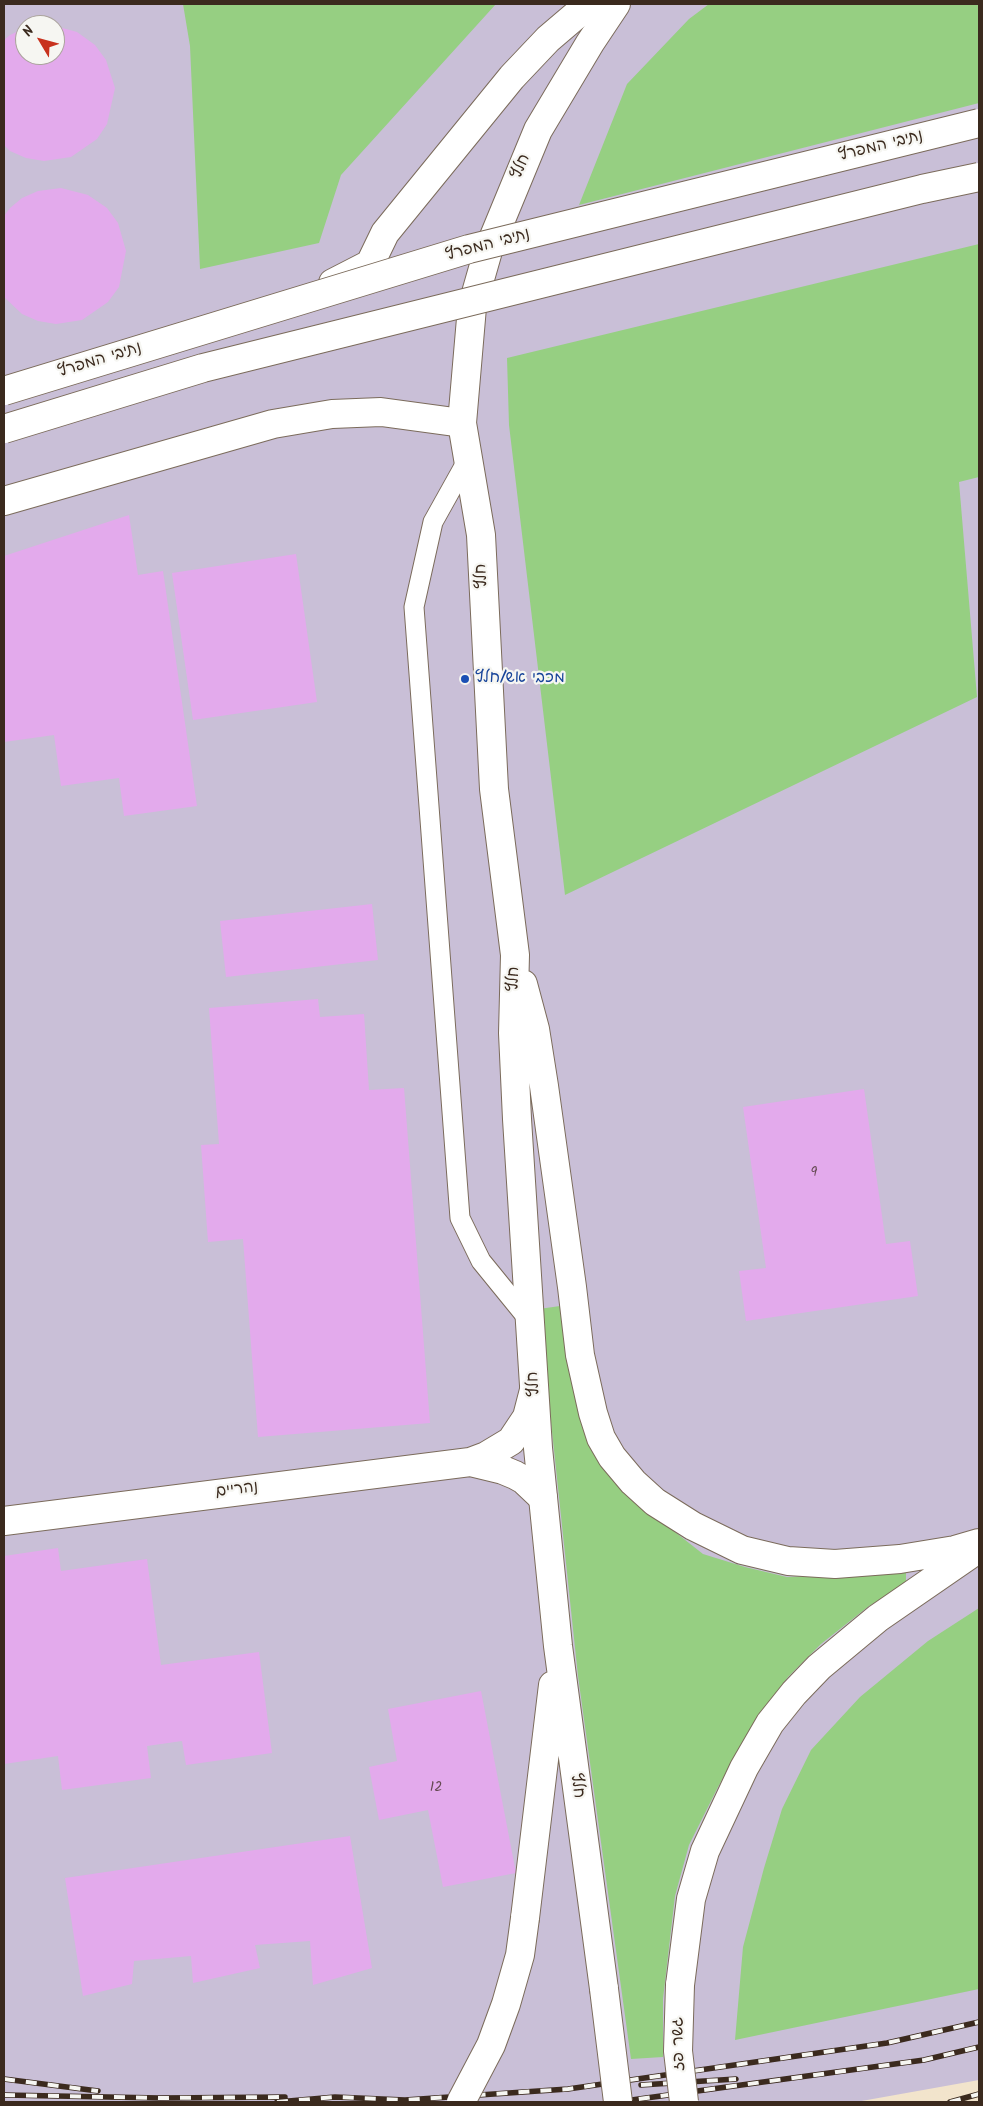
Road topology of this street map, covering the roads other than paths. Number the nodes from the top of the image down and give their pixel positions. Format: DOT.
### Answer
graph roads {
  1 [pos="589,4"];
  2 [pos="616,4"];
  3 [pos="979,123"];
  4 [pos="979,177"];
  5 [pos="4,384"];
  6 [pos="4,390"];
  7 [pos="462,424"];
  8 [pos="4,429"];
  9 [pos="467,461"];
  10 [pos="4,500"];
  11 [pos="515,955"];
  12 [pos="529,1320"];
  13 [pos="535,1381"];
  14 [pos="470,1462"];
  15 [pos="543,1498"];
  16 [pos="4,1521"];
  17 [pos="979,1543"];
  18 [pos="979,1549"];
  19 [pos="558,1646"];
  20 [pos="462,2102"];
  21 [pos="618,2102"];
  22 [pos="684,2102"];
  1 -- 5 [label="main road"];
  2 -- 7 [label="main road, חלץ"];
  3 -- 6 [label="main road, נתיבי המפרץ, bridge"];
  4 -- 8 [label="main road, bridge"];
  7 -- 9 [label="main road, חלץ"];
  7 -- 10 [label="main road"];
  9 -- 11 [label="main road, חלץ"];
  9 -- 12 [label="lane"];
  11 -- 12 [label="main road, חלץ"];
  11 -- 17 [label="main road"];
  12 -- 13 [label="main road, חלץ"];
  13 -- 14 [label="main road"];
  13 -- 15 [label="main road, חלץ"];
  14 -- 15 [label="main road"];
  14 -- 16 [label="main road, נהריים"];
  15 -- 19 [label="main road, חלץ"];
  18 -- 22 [label="main road, גשר פז, bridge"];
  19 -- 20 [label="main road, bridge"];
  19 -- 21 [label="main road, חלץ, bridge"];
}
